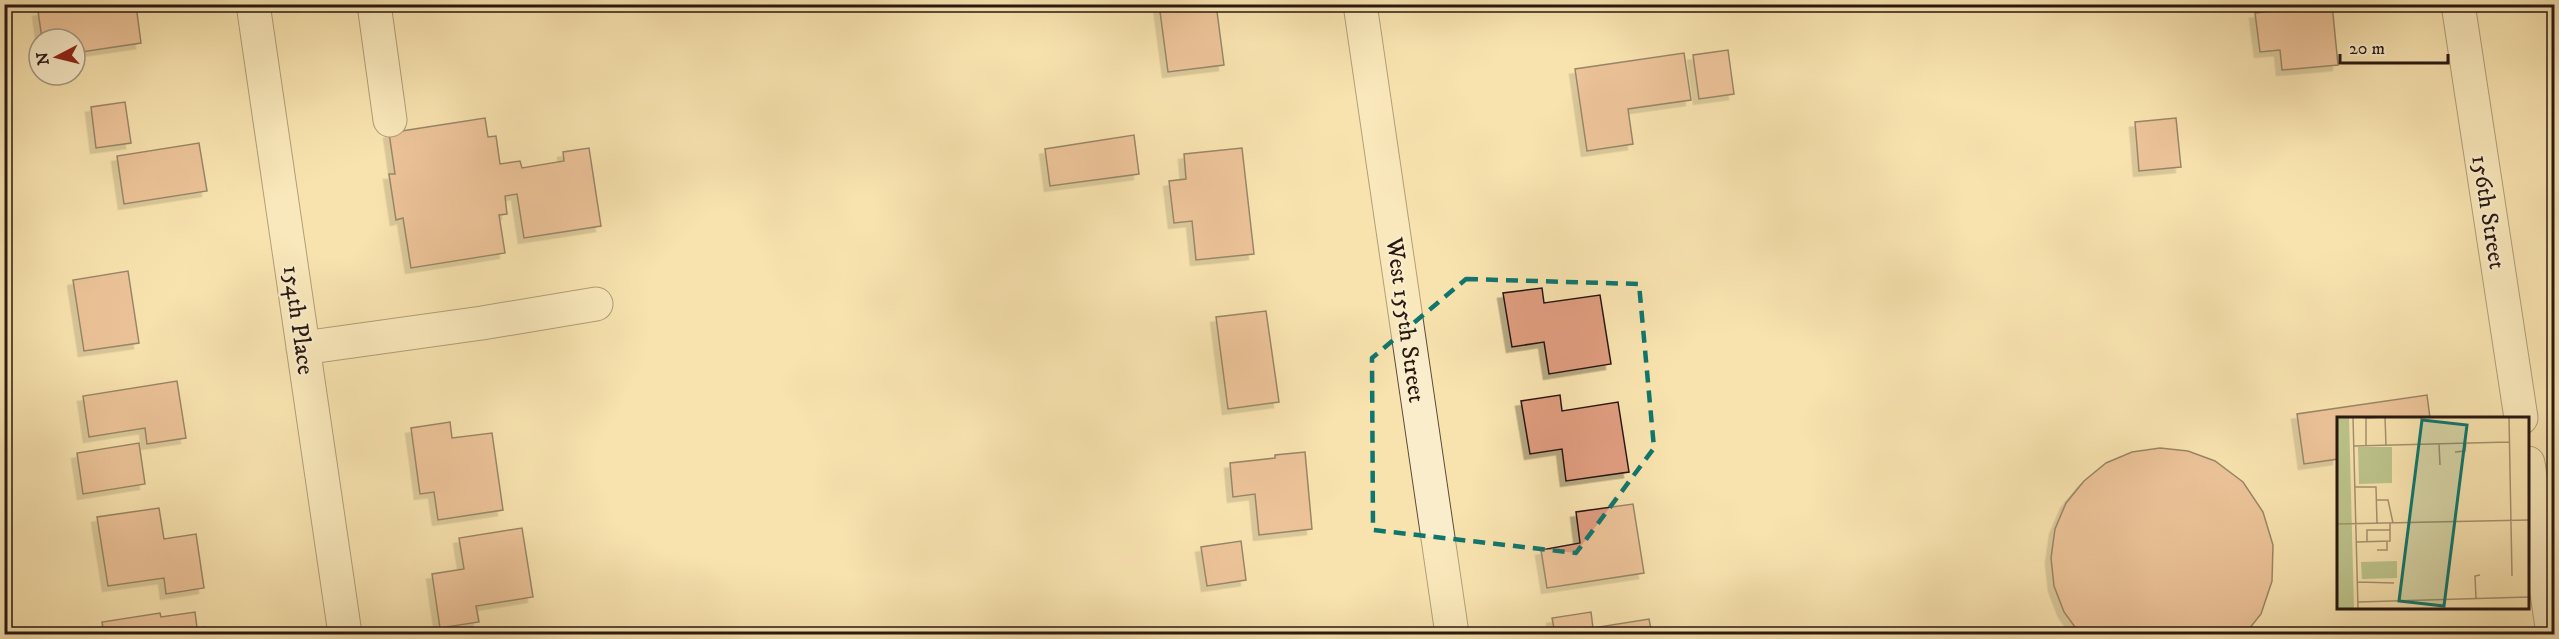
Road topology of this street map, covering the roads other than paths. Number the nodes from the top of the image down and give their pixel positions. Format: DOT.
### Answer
graph roads {
  1 [pos="254,4"];
  2 [pos="374,4"];
  3 [pos="1360,4"];
  4 [pos="2458,4"];
  5 [pos="390,120"];
  6 [pos="596,304"];
  7 [pos="303,348"];
  8 [pos="2521,417"];
  9 [pos="2529,470"];
  10 [pos="345,634"];
  11 [pos="1452,634"];
  12 [pos="2553,634"];
  1 -- 7 [label="street, 154th Place"];
  2 -- 5 [label="street"];
  3 -- 11 [label="street, West 155th Street"];
  4 -- 8 [label="street, 156th Street"];
  6 -- 7 [label="street"];
  7 -- 10 [label="street, 154th Place"];
  9 -- 12 [label="street"];
}
